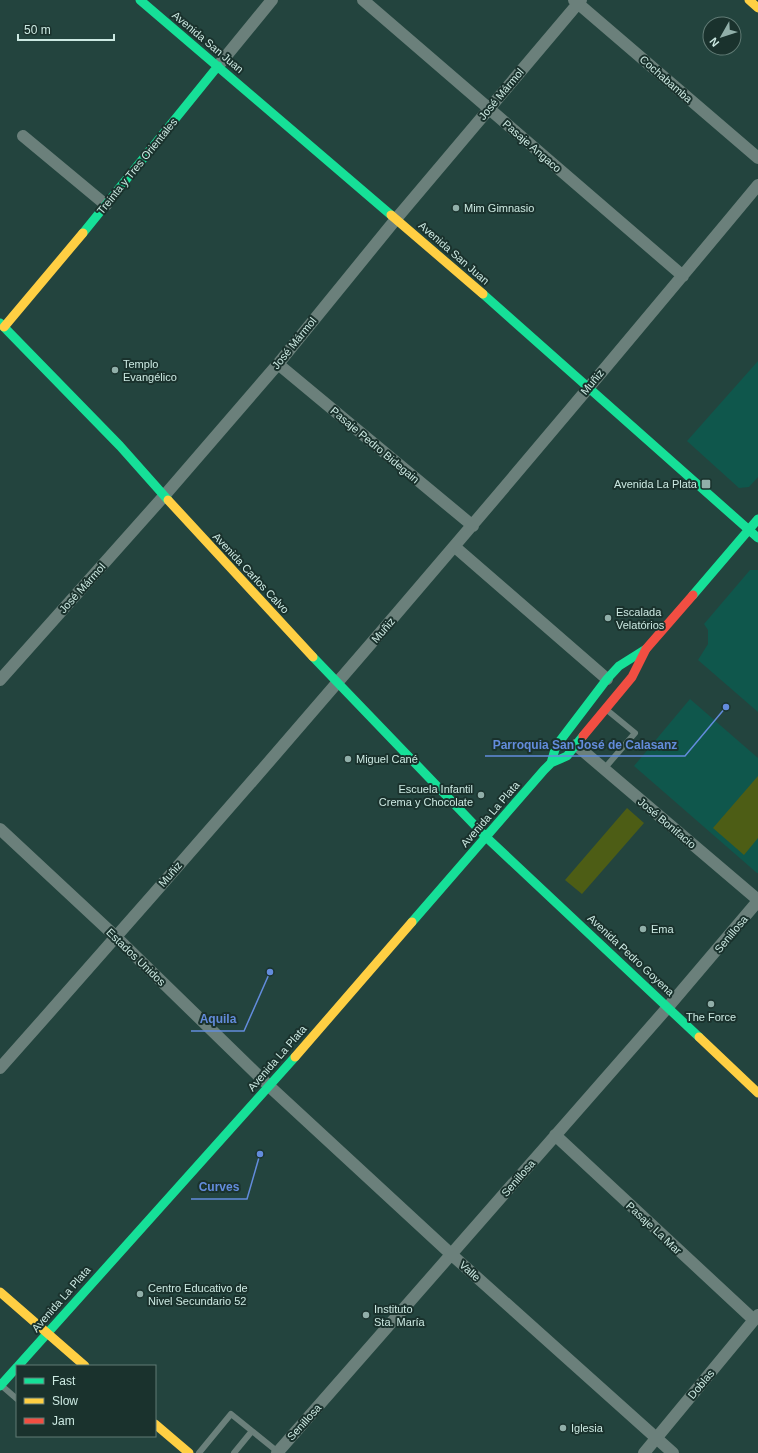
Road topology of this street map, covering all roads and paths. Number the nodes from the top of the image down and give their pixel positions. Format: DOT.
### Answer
graph roads {
  1 [pos="140,0"];
  2 [pos="272,0"];
  3 [pos="363,0"];
  4 [pos="749,0"];
  5 [pos="578,1"];
  6 [pos="758,8"];
  7 [pos="218,66"];
  8 [pos="488,110"];
  9 [pos="23,136"];
  10 [pos="758,158"];
  11 [pos="758,185"];
  12 [pos="106,205"];
  13 [pos="396,219"];
  14 [pos="683,276"];
  15 [pos="16,323"];
  16 [pos="1,327"];
  17 [pos="278,364"];
  18 [pos="42,366"];
  19 [pos="588,386"];
  20 [pos="164,496"];
  21 [pos="758,519"];
  22 [pos="472,526"];
  23 [pos="748,530"];
  24 [pos="758,538"];
  25 [pos="455,547"];
  26 [pos="646,649"];
  27 [pos="607,679"];
  28 [pos="0,680"];
  29 [pos="336,683"];
  30 [pos="599,690"];
  31 [pos="606,709"];
  32 [pos="576,745"];
  33 [pos="551,763"];
  34 [pos="604,769"];
  35 [pos="0,829"];
  36 [pos="486,837"];
  37 [pos="758,901"];
  38 [pos="116,937"];
  39 [pos="668,1007"];
  40 [pos="0,1068"];
  41 [pos="269,1086"];
  42 [pos="758,1093"];
  43 [pos="555,1135"];
  44 [pos="452,1255"];
  45 [pos="0,1292"];
  46 [pos="756,1318"];
  47 [pos="47,1334"];
  48 [pos="20,1365"];
  49 [pos="84,1365"];
  50 [pos="16,1369"];
  51 [pos="1,1386"];
  52 [pos="16,1398"];
  53 [pos="156,1425"];
  54 [pos="252,1431"];
  55 [pos="657,1438"];
  56 [pos="277,1452"];
  57 [pos="190,1453"];
  58 [pos="199,1453"];
  59 [pos="234,1453"];
  60 [pos="644,1453"];
  61 [pos="673,1453"];
  1 -- 7 [label="main road, Avenida San Juan"];
  2 -- 7 [label="street, Treinta y Tres Orientales"];
  3 -- 8 [label="street, Pasaje Angaco"];
  4 -- 6 [label="main road"];
  5 -- 8 [label="street, José Mármol"];
  5 -- 10 [label="street, Cochabamba"];
  7 -- 12 [label="main road, Treinta y Tres Orientales"];
  7 -- 13 [label="main road, Avenida San Juan"];
  8 -- 13 [label="street, José Mármol"];
  8 -- 14 [label="street, Pasaje Angaco"];
  9 -- 12 [label="street"];
  11 -- 14 [label="street, Muñiz"];
  12 -- 15 [label="main road, Treinta y Tres Orientales"];
  13 -- 17 [label="street, José Mármol"];
  13 -- 19 [label="main road, Avenida San Juan"];
  14 -- 19 [label="street, Muñiz"];
  15 -- 16 [label="main road, Treinta y Tres Orientales"];
  15 -- 18 [label="main road"];
  16 -- 18 [label="main road, Avenida Carlos Calvo"];
  17 -- 20 [label="street, José Mármol"];
  17 -- 22 [label="street, Pasaje Pedro Bidegain"];
  18 -- 20 [label="main road, Avenida Carlos Calvo"];
  19 -- 22 [label="street, Muñiz"];
  19 -- 23 [label="main road, Avenida San Juan"];
  20 -- 28 [label="street, José Mármol"];
  20 -- 29 [label="main road, Avenida Carlos Calvo"];
  21 -- 23 [label="main road, Avenida La Plata"];
  22 -- 25 [label="street, Muñiz"];
  23 -- 24 [label="main road, Avenida San Juan"];
  23 -- 26 [label="main road, Avenida La Plata"];
  25 -- 27 [label="street"];
  25 -- 29 [label="street, Muñiz"];
  26 -- 27 [label="main road, Avenida La Plata"];
  26 -- 31 [label="main road, Avenida La Plata"];
  27 -- 30 [label="main road, Avenida La Plata"];
  29 -- 36 [label="main road, Avenida Carlos Calvo"];
  29 -- 38 [label="street, Muñiz"];
  30 -- 32 [label="main road"];
  30 -- 33 [label="main road, Avenida La Plata"];
  31 -- 32 [label="main road, Avenida La Plata"];
  31 -- 34 [label="lane"];
  32 -- 33 [label="main road, Avenida La Plata"];
  32 -- 34 [label="street, José Bonifacio"];
  33 -- 36 [label="main road, Avenida La Plata"];
  34 -- 37 [label="street, José Bonifacio"];
  35 -- 38 [label="street, Estados Unidos"];
  36 -- 39 [label="main road, Avenida Pedro Goyena"];
  36 -- 41 [label="main road, Avenida La Plata"];
  37 -- 39 [label="street, Senillosa"];
  38 -- 40 [label="street, Muñiz"];
  38 -- 41 [label="street, Estados Unidos"];
  39 -- 42 [label="main road, Avenida Pedro Goyena"];
  39 -- 43 [label="street, Senillosa"];
  41 -- 44 [label="street, Valle"];
  41 -- 47 [label="main road, Avenida La Plata"];
  43 -- 44 [label="street, Senillosa"];
  43 -- 46 [label="street, Pasaje La Mar"];
  44 -- 55 [label="street, Valle"];
  44 -- 56 [label="street, Senillosa"];
  45 -- 47 [label="main road"];
  46 -- 55 [label="street, Doblas"];
  47 -- 48 [label="main road, Avenida La Plata"];
  47 -- 49 [label="main road"];
  50 -- 51 [label="main road, Avenida La Plata"];
  51 -- 52 [label="lane"];
  53 -- 57 [label="main road"];
  54 -- 56 [label="lane"];
  54 -- 58 [label="lane"];
  54 -- 59 [label="lane"];
  55 -- 60 [label="street, Doblas"];
  55 -- 61 [label="street, Valle"];
}
